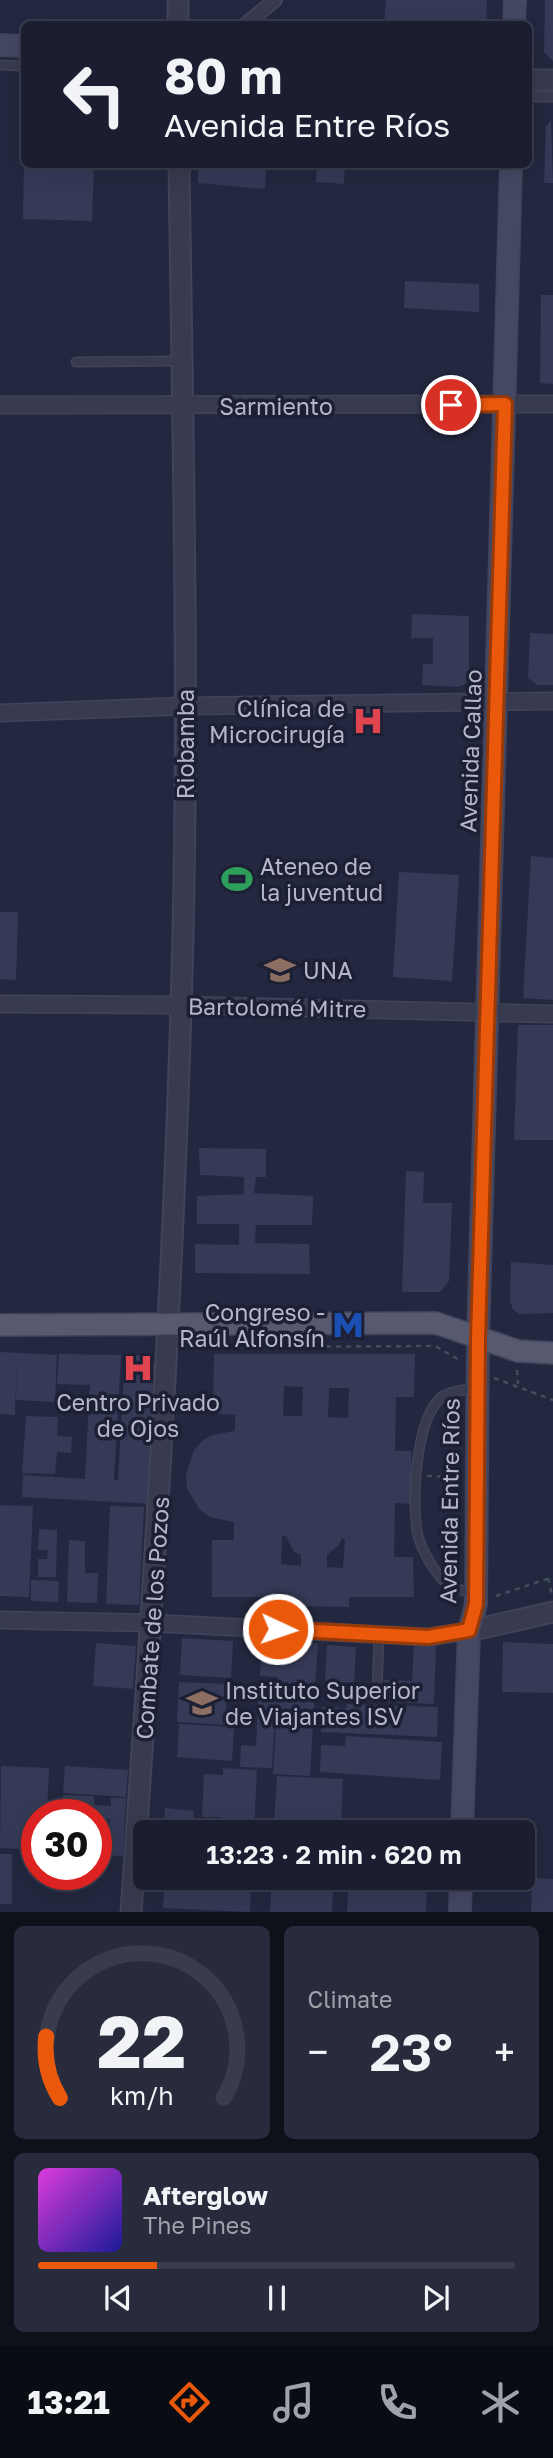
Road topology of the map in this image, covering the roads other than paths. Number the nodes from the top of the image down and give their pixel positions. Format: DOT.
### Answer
graph roads {
  1 [pos="178,0"];
  2 [pos="275,0"];
  3 [pos="516,0"];
  4 [pos="178,21"];
  5 [pos="250,21"];
  6 [pos="514,21"];
  7 [pos="0,45"];
  8 [pos="21,46"];
  9 [pos="0,65"];
  10 [pos="21,66"];
  11 [pos="532,80"];
  12 [pos="553,80"];
  13 [pos="532,97"];
  14 [pos="553,97"];
  15 [pos="179,168"];
  16 [pos="511,168"];
  17 [pos="181,361"];
  18 [pos="76,362"];
  19 [pos="505,404"];
  20 [pos="553,404"];
  21 [pos="0,405"];
  22 [pos="182,407"];
  23 [pos="498,701"];
  24 [pos="553,701"];
  25 [pos="186,706"];
  26 [pos="0,713"];
  27 [pos="0,1004"];
  28 [pos="181,1005"];
  29 [pos="487,1012"];
  30 [pos="553,1014"];
  31 [pos="169,1323"];
  32 [pos="0,1325"];
  33 [pos="478,1339"];
  34 [pos="553,1353"];
  35 [pos="478,1380"];
  36 [pos="476,1599"];
  37 [pos="553,1612"];
  38 [pos="0,1620"];
  39 [pos="152,1623"];
  40 [pos="469,1630"];
  41 [pos="379,1634"];
  42 [pos="377,1693"];
  43 [pos="463,1820"];
  44 [pos="461,1890"];
  45 [pos="131,1912"];
  46 [pos="460,1912"];
  1 -- 4 [label="street"];
  2 -- 5 [label="street"];
  3 -- 6 [label="main road"];
  7 -- 8 [label="main road"];
  9 -- 10 [label="lane"];
  11 -- 12 [label="street"];
  13 -- 14 [label="lane"];
  15 -- 17 [label="street, Riobamba"];
  16 -- 19 [label="main road, Avenida Callao"];
  17 -- 18 [label="lane"];
  17 -- 22 [label="street, Riobamba"];
  19 -- 20 [label="street, Sarmiento"];
  19 -- 22 [label="street, Sarmiento"];
  19 -- 23 [label="main road, Avenida Callao"];
  21 -- 22 [label="street, Sarmiento"];
  22 -- 25 [label="street, Riobamba"];
  23 -- 24 [label="street"];
  23 -- 25 [label="street"];
  23 -- 29 [label="main road, Avenida Callao"];
  25 -- 26 [label="street"];
  25 -- 28 [label="street, Riobamba"];
  27 -- 28 [label="street, Bartolomé Mitre"];
  28 -- 29 [label="street, Bartolomé Mitre"];
  28 -- 31 [label="street, Riobamba"];
  29 -- 30 [label="street, Bartolomé Mitre"];
  29 -- 33 [label="main road, Avenida Callao"];
  31 -- 32 [label="main road"];
  31 -- 33 [label="main road"];
  31 -- 39 [label="street, Combate de los Pozos"];
  33 -- 34 [label="main road"];
  33 -- 35 [label="main road, Avenida Entre Ríos"];
  35 -- 36 [label="main road, Avenida Entre Ríos"];
  35 -- 36 [label="lane"];
  36 -- 40 [label="main road, Avenida Entre Ríos"];
  37 -- 40 [label="street"];
  38 -- 39 [label="street"];
  39 -- 41 [label="street"];
  39 -- 45 [label="street, Combate de los Pozos"];
  40 -- 41 [label="street"];
  40 -- 43 [label="main road, Avenida Entre Ríos"];
  41 -- 42 [label="lane"];
  44 -- 46 [label="main road"];
}
